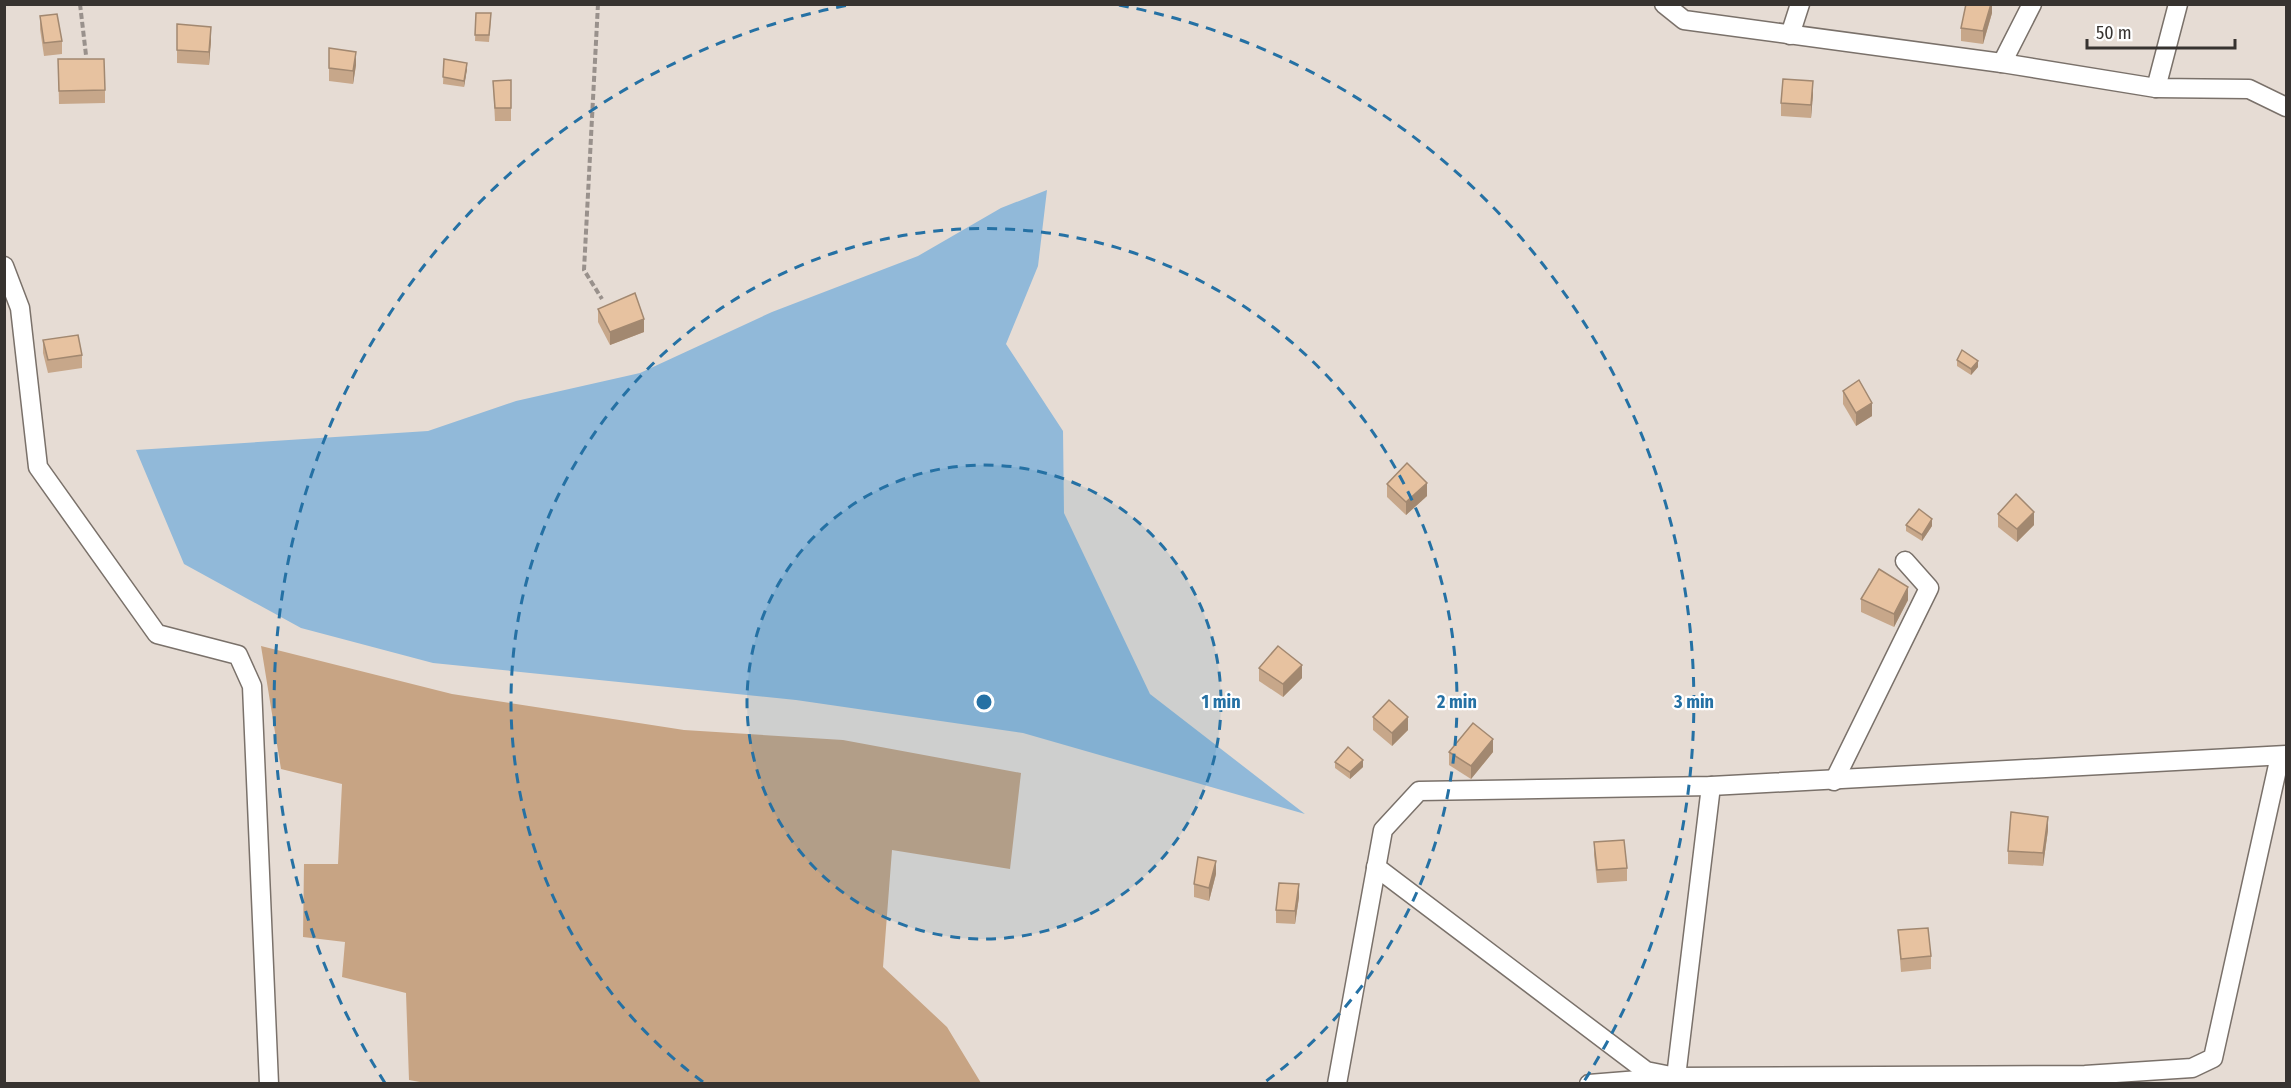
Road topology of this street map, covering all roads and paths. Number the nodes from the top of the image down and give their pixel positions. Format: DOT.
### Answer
graph roads {
  1 [pos="80,4"];
  2 [pos="598,4"];
  3 [pos="1664,4"];
  4 [pos="1800,4"];
  5 [pos="2032,4"];
  6 [pos="2178,4"];
  7 [pos="1790,35"];
  8 [pos="86,56"];
  9 [pos="2002,63"];
  10 [pos="2156,88"];
  11 [pos="2286,106"];
  12 [pos="4,266"];
  13 [pos="602,298"];
  14 [pos="1905,561"];
  15 [pos="2283,756"];
  16 [pos="1833,781"];
  17 [pos="1711,786"];
  18 [pos="1376,867"];
  19 [pos="1676,1080"];
  20 [pos="269,1083"];
  21 [pos="1337,1083"];
  22 [pos="1589,1083"];
  1 -- 8 [label="path"];
  2 -- 13 [label="path"];
  3 -- 7 [label="street"];
  4 -- 7 [label="street"];
  5 -- 9 [label="street"];
  6 -- 10 [label="street"];
  7 -- 9 [label="street"];
  9 -- 10 [label="street"];
  10 -- 11 [label="street"];
  12 -- 20 [label="street"];
  14 -- 16 [label="street"];
  15 -- 16 [label="street"];
  15 -- 19 [label="street"];
  16 -- 17 [label="street"];
  17 -- 18 [label="street"];
  17 -- 19 [label="street"];
  18 -- 19 [label="street"];
  18 -- 21 [label="street"];
  19 -- 22 [label="street"];
}
